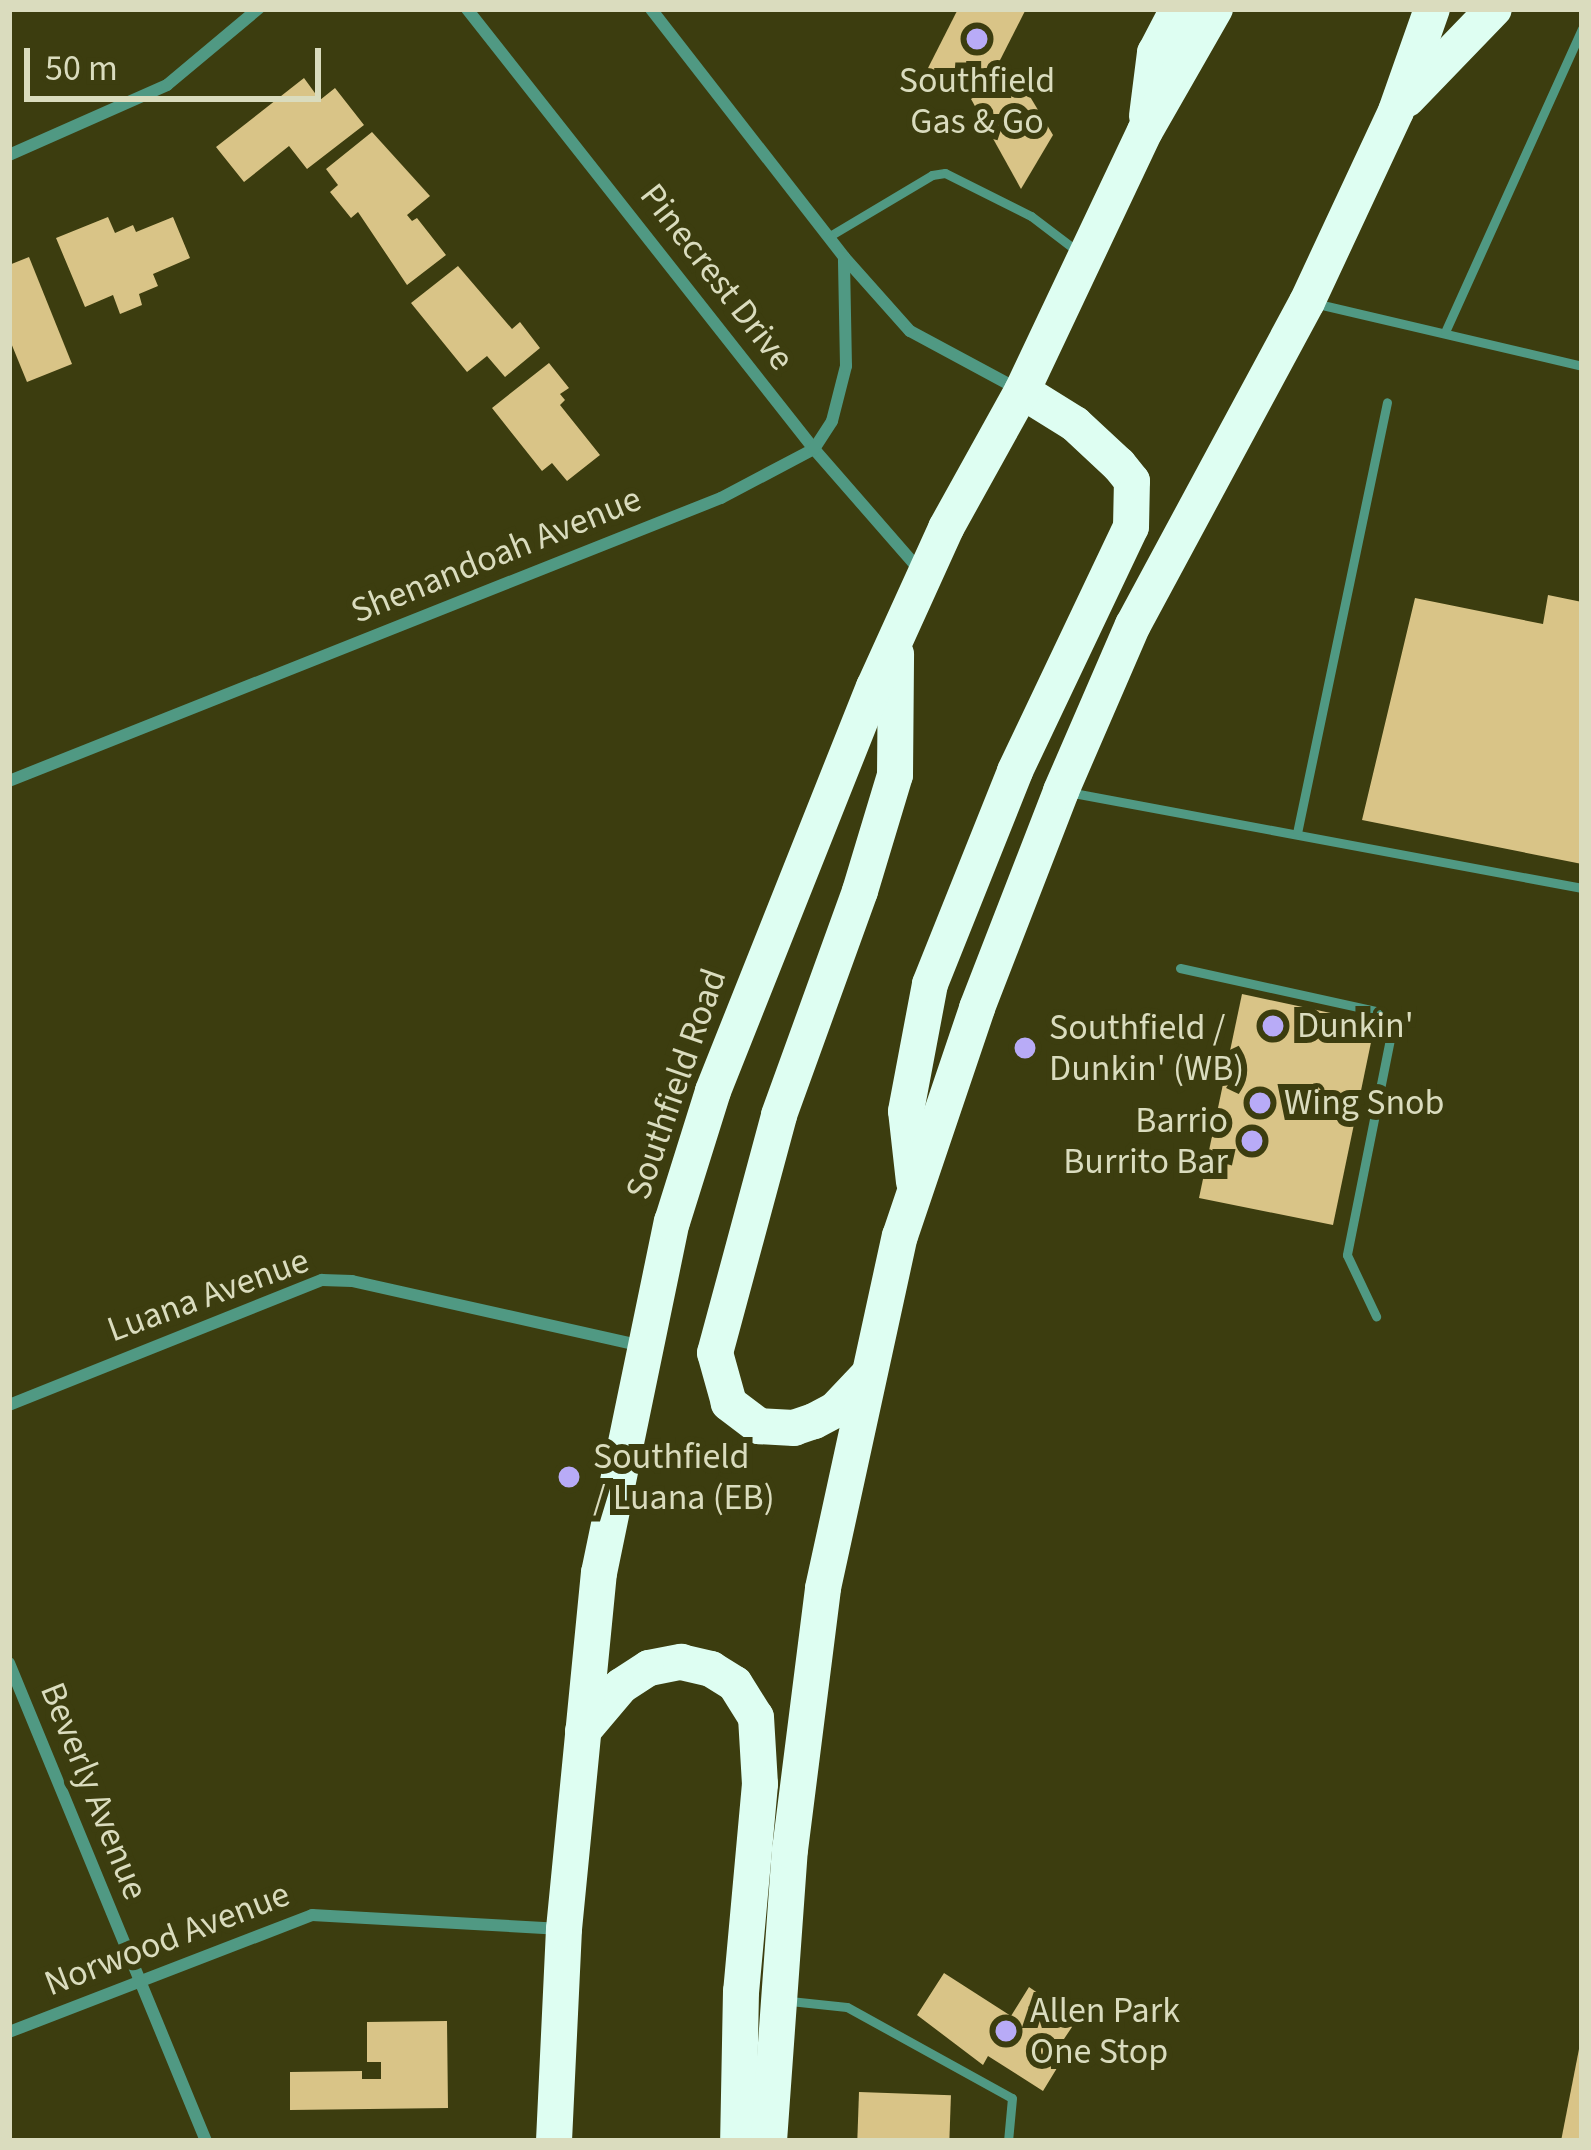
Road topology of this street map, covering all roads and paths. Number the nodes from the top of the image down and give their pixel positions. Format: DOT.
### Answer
graph roads {
  1 [pos="258,9"];
  2 [pos="467,9"];
  3 [pos="650,9"];
  4 [pos="1178,9"];
  5 [pos="1216,9"];
  6 [pos="1432,9"];
  7 [pos="1494,9"];
  8 [pos="1581,27"];
  9 [pos="1396,110"];
  10 [pos="1145,131"];
  11 [pos="9,155"];
  12 [pos="828,237"];
  13 [pos="844,257"];
  14 [pos="1086,257"];
  15 [pos="1307,302"];
  16 [pos="1445,332"];
  17 [pos="1582,365"];
  18 [pos="1022,391"];
  19 [pos="1387,402"];
  20 [pos="814,449"];
  21 [pos="925,577"];
  22 [pos="896,638"];
  23 [pos="9,781"];
  24 [pos="1061,791"];
  25 [pos="1297,833"];
  26 [pos="1582,888"];
  27 [pos="1180,968"];
  28 [pos="915,1192"];
  29 [pos="1376,1316"];
  30 [pos="644,1346"];
  31 [pos="868,1374"];
  32 [pos="9,1405"];
  33 [pos="9,1664"];
  34 [pos="583,1731"];
  35 [pos="564,1929"];
  36 [pos="140,1979"];
  37 [pos="779,2000"];
  38 [pos="9,2032"];
  39 [pos="206,2141"];
  40 [pos="554,2141"];
  41 [pos="738,2141"];
  42 [pos="770,2141"];
  43 [pos="1008,2141"];
  1 -- 11 [label="street"];
  2 -- 20 [label="street, Pinecrest Drive"];
  3 -- 12 [label="street"];
  4 -- 10 [label="highway"];
  5 -- 10 [label="highway"];
  6 -- 9 [label="highway"];
  7 -- 9 [label="highway"];
  8 -- 16 [label="lane"];
  9 -- 15 [label="highway"];
  10 -- 14 [label="highway, Southfield Road"];
  12 -- 13 [label="street"];
  12 -- 14 [label="lane"];
  13 -- 18 [label="street"];
  13 -- 20 [label="street"];
  14 -- 18 [label="highway, Southfield Road"];
  15 -- 16 [label="lane"];
  15 -- 24 [label="highway"];
  16 -- 17 [label="lane"];
  18 -- 21 [label="highway, Southfield Road"];
  18 -- 28 [label="highway"];
  19 -- 25 [label="lane"];
  20 -- 21 [label="street, Pinecrest Drive"];
  20 -- 23 [label="street, Shenandoah Avenue"];
  21 -- 22 [label="highway, Southfield Road"];
  22 -- 30 [label="highway, Southfield Road"];
  22 -- 31 [label="highway"];
  24 -- 25 [label="lane"];
  24 -- 28 [label="highway"];
  25 -- 26 [label="lane"];
  27 -- 29 [label="lane"];
  28 -- 31 [label="highway"];
  30 -- 32 [label="street, Luana Avenue"];
  30 -- 34 [label="highway, Southfield Road"];
  31 -- 37 [label="highway"];
  33 -- 36 [label="street, Beverly Avenue"];
  34 -- 35 [label="highway, Southfield Road"];
  34 -- 41 [label="highway"];
  35 -- 36 [label="street, Norwood Avenue"];
  35 -- 40 [label="highway, Southfield Road"];
  36 -- 38 [label="street, Norwood Avenue"];
  36 -- 39 [label="street, Beverly Avenue"];
  37 -- 42 [label="highway"];
  37 -- 43 [label="lane"];
}
